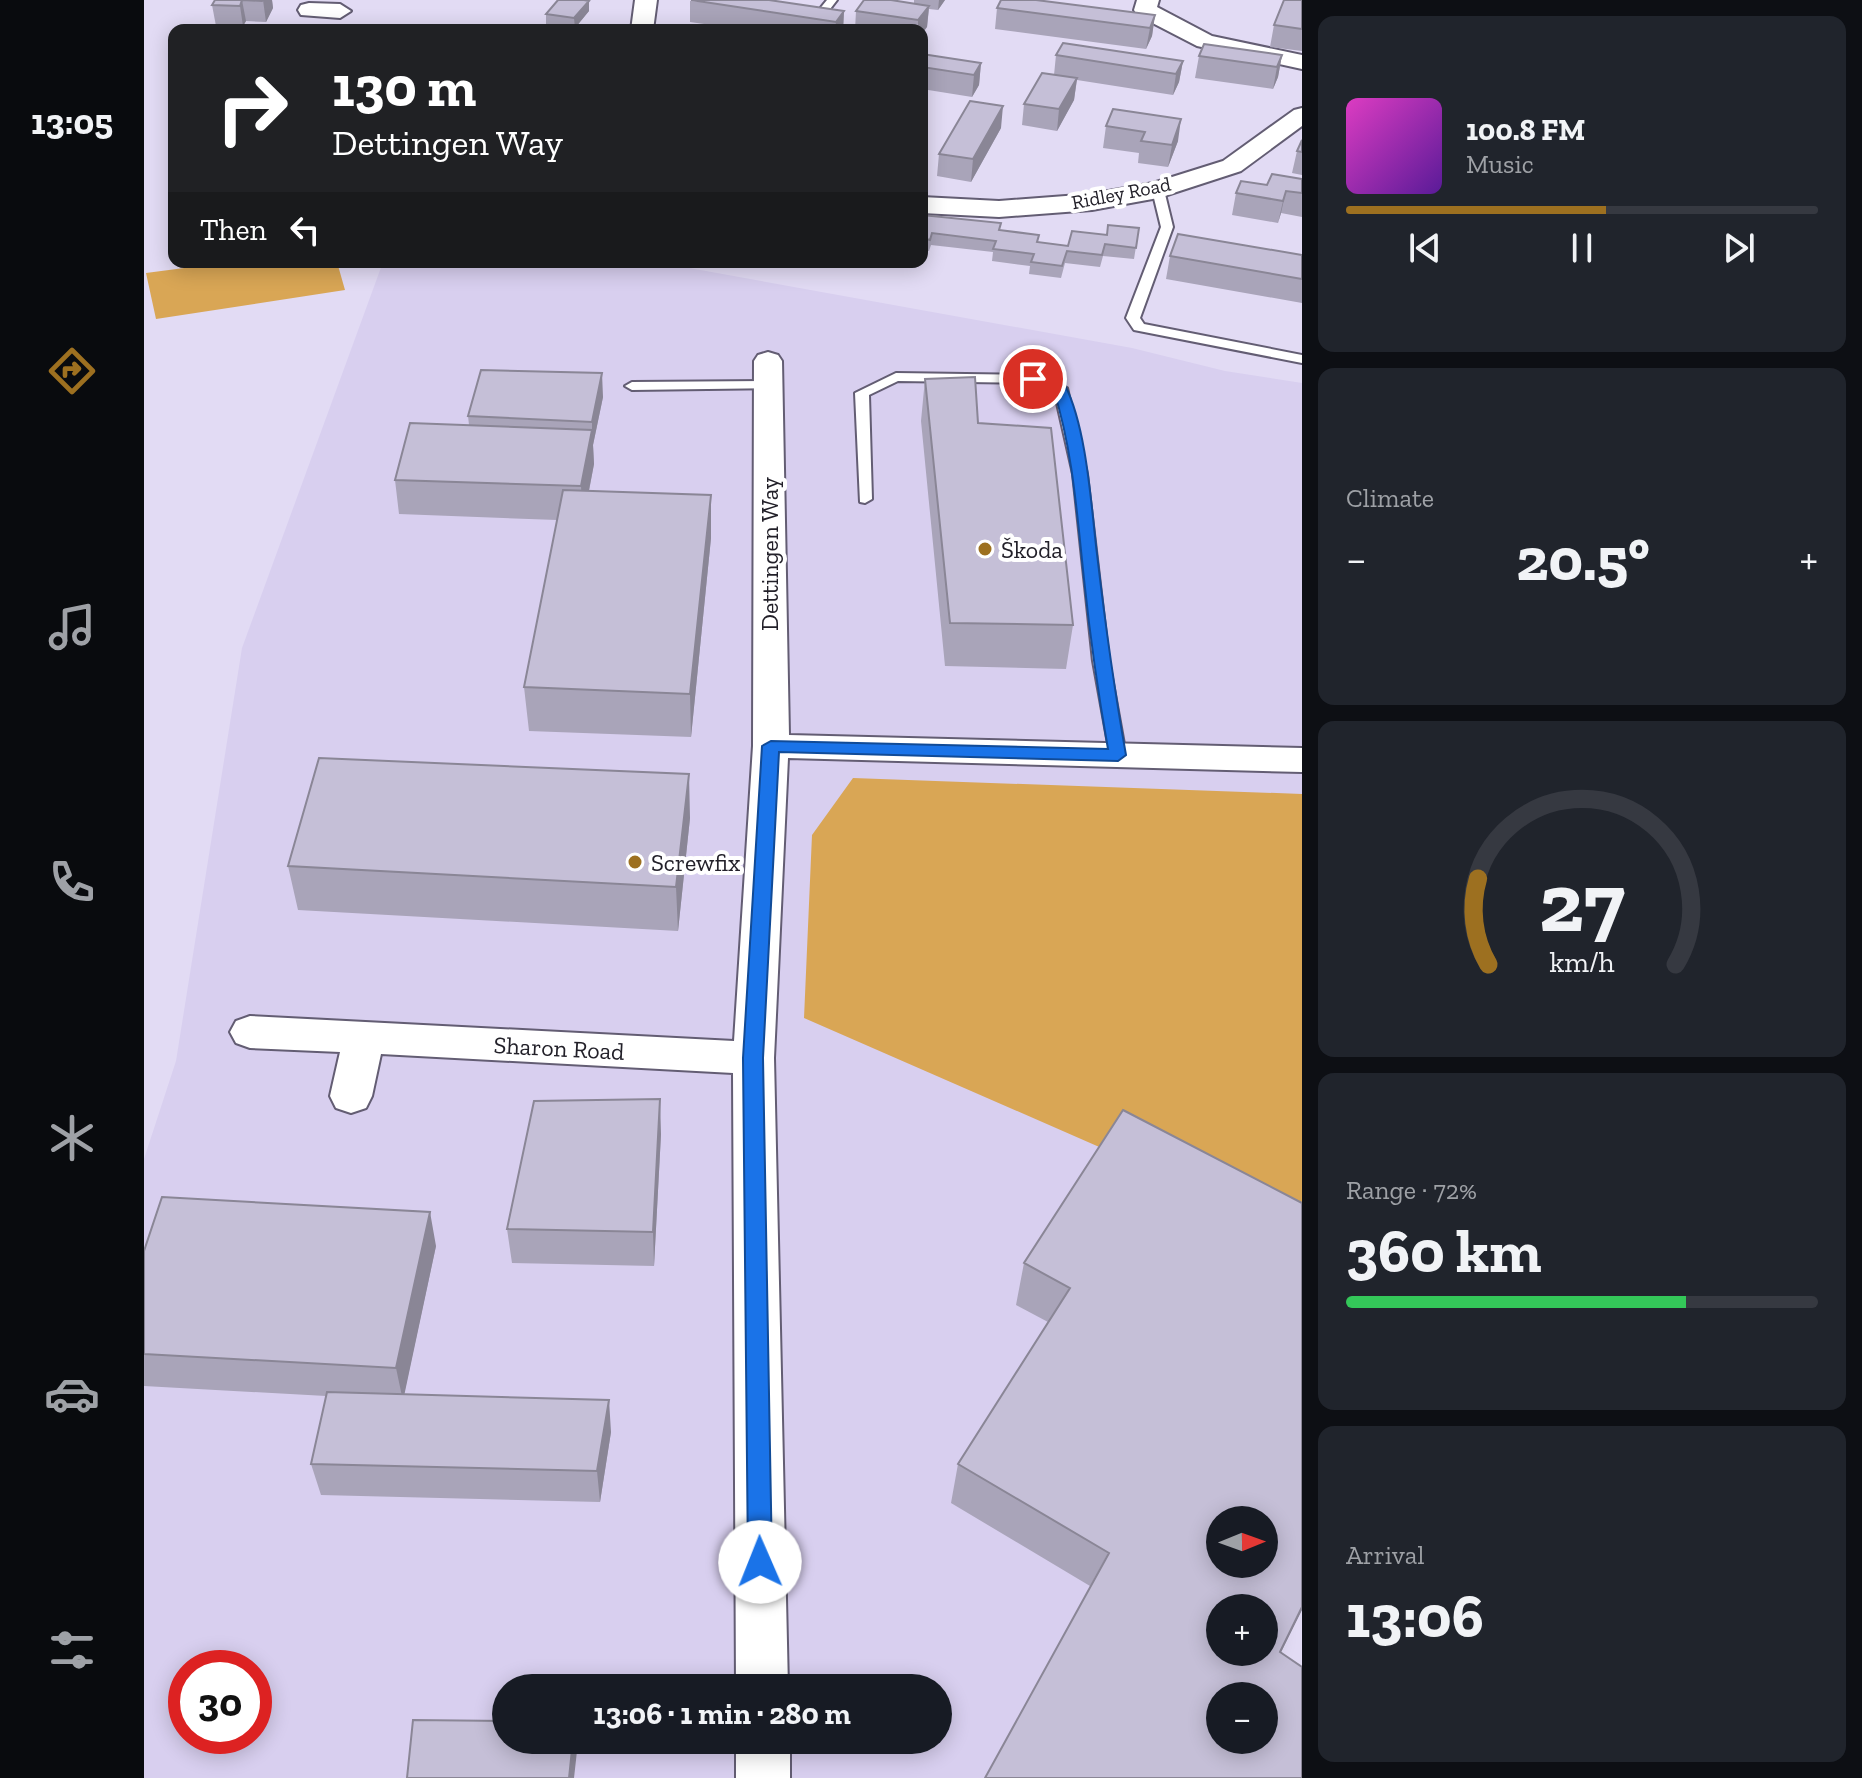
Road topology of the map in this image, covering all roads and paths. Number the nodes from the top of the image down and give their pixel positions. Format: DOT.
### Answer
graph roads {
  1 [pos="646,0"];
  2 [pos="832,0"];
  3 [pos="1148,0"];
  4 [pos="309,9"];
  5 [pos="340,11"];
  6 [pos="823,11"];
  7 [pos="643,24"];
  8 [pos="1302,62"];
  9 [pos="1302,115"];
  10 [pos="1158,190"];
  11 [pos="928,205"];
  12 [pos="1302,359"];
  13 [pos="768,373"];
  14 [pos="632,386"];
  15 [pos="865,499"];
  16 [pos="771,746"];
  17 [pos="1118,755"];
  18 [pos="1302,760"];
  19 [pos="250,1032"];
  20 [pos="364,1037"];
  21 [pos="753,1058"];
  22 [pos="351,1096"];
  23 [pos="762,1674"];
  24 [pos="763,1754"];
  25 [pos="763,1778"];
  1 -- 7 [label="street"];
  2 -- 6 [label="lane"];
  3 -- 8 [label="street"];
  4 -- 5 [label="street"];
  9 -- 10 [label="street, Ridley Road"];
  10 -- 11 [label="street, Ridley Road"];
  10 -- 12 [label="lane"];
  13 -- 14 [label="lane"];
  13 -- 16 [label="street, Dettingen Way"];
  15 -- 17 [label="lane"];
  16 -- 17 [label="street"];
  16 -- 21 [label="street, Dettingen Way"];
  17 -- 18 [label="street"];
  19 -- 20 [label="street, Sharon Road"];
  20 -- 21 [label="street, Sharon Road"];
  20 -- 22 [label="street"];
  21 -- 23 [label="street, Dettingen Way"];
  24 -- 25 [label="street"];
}
